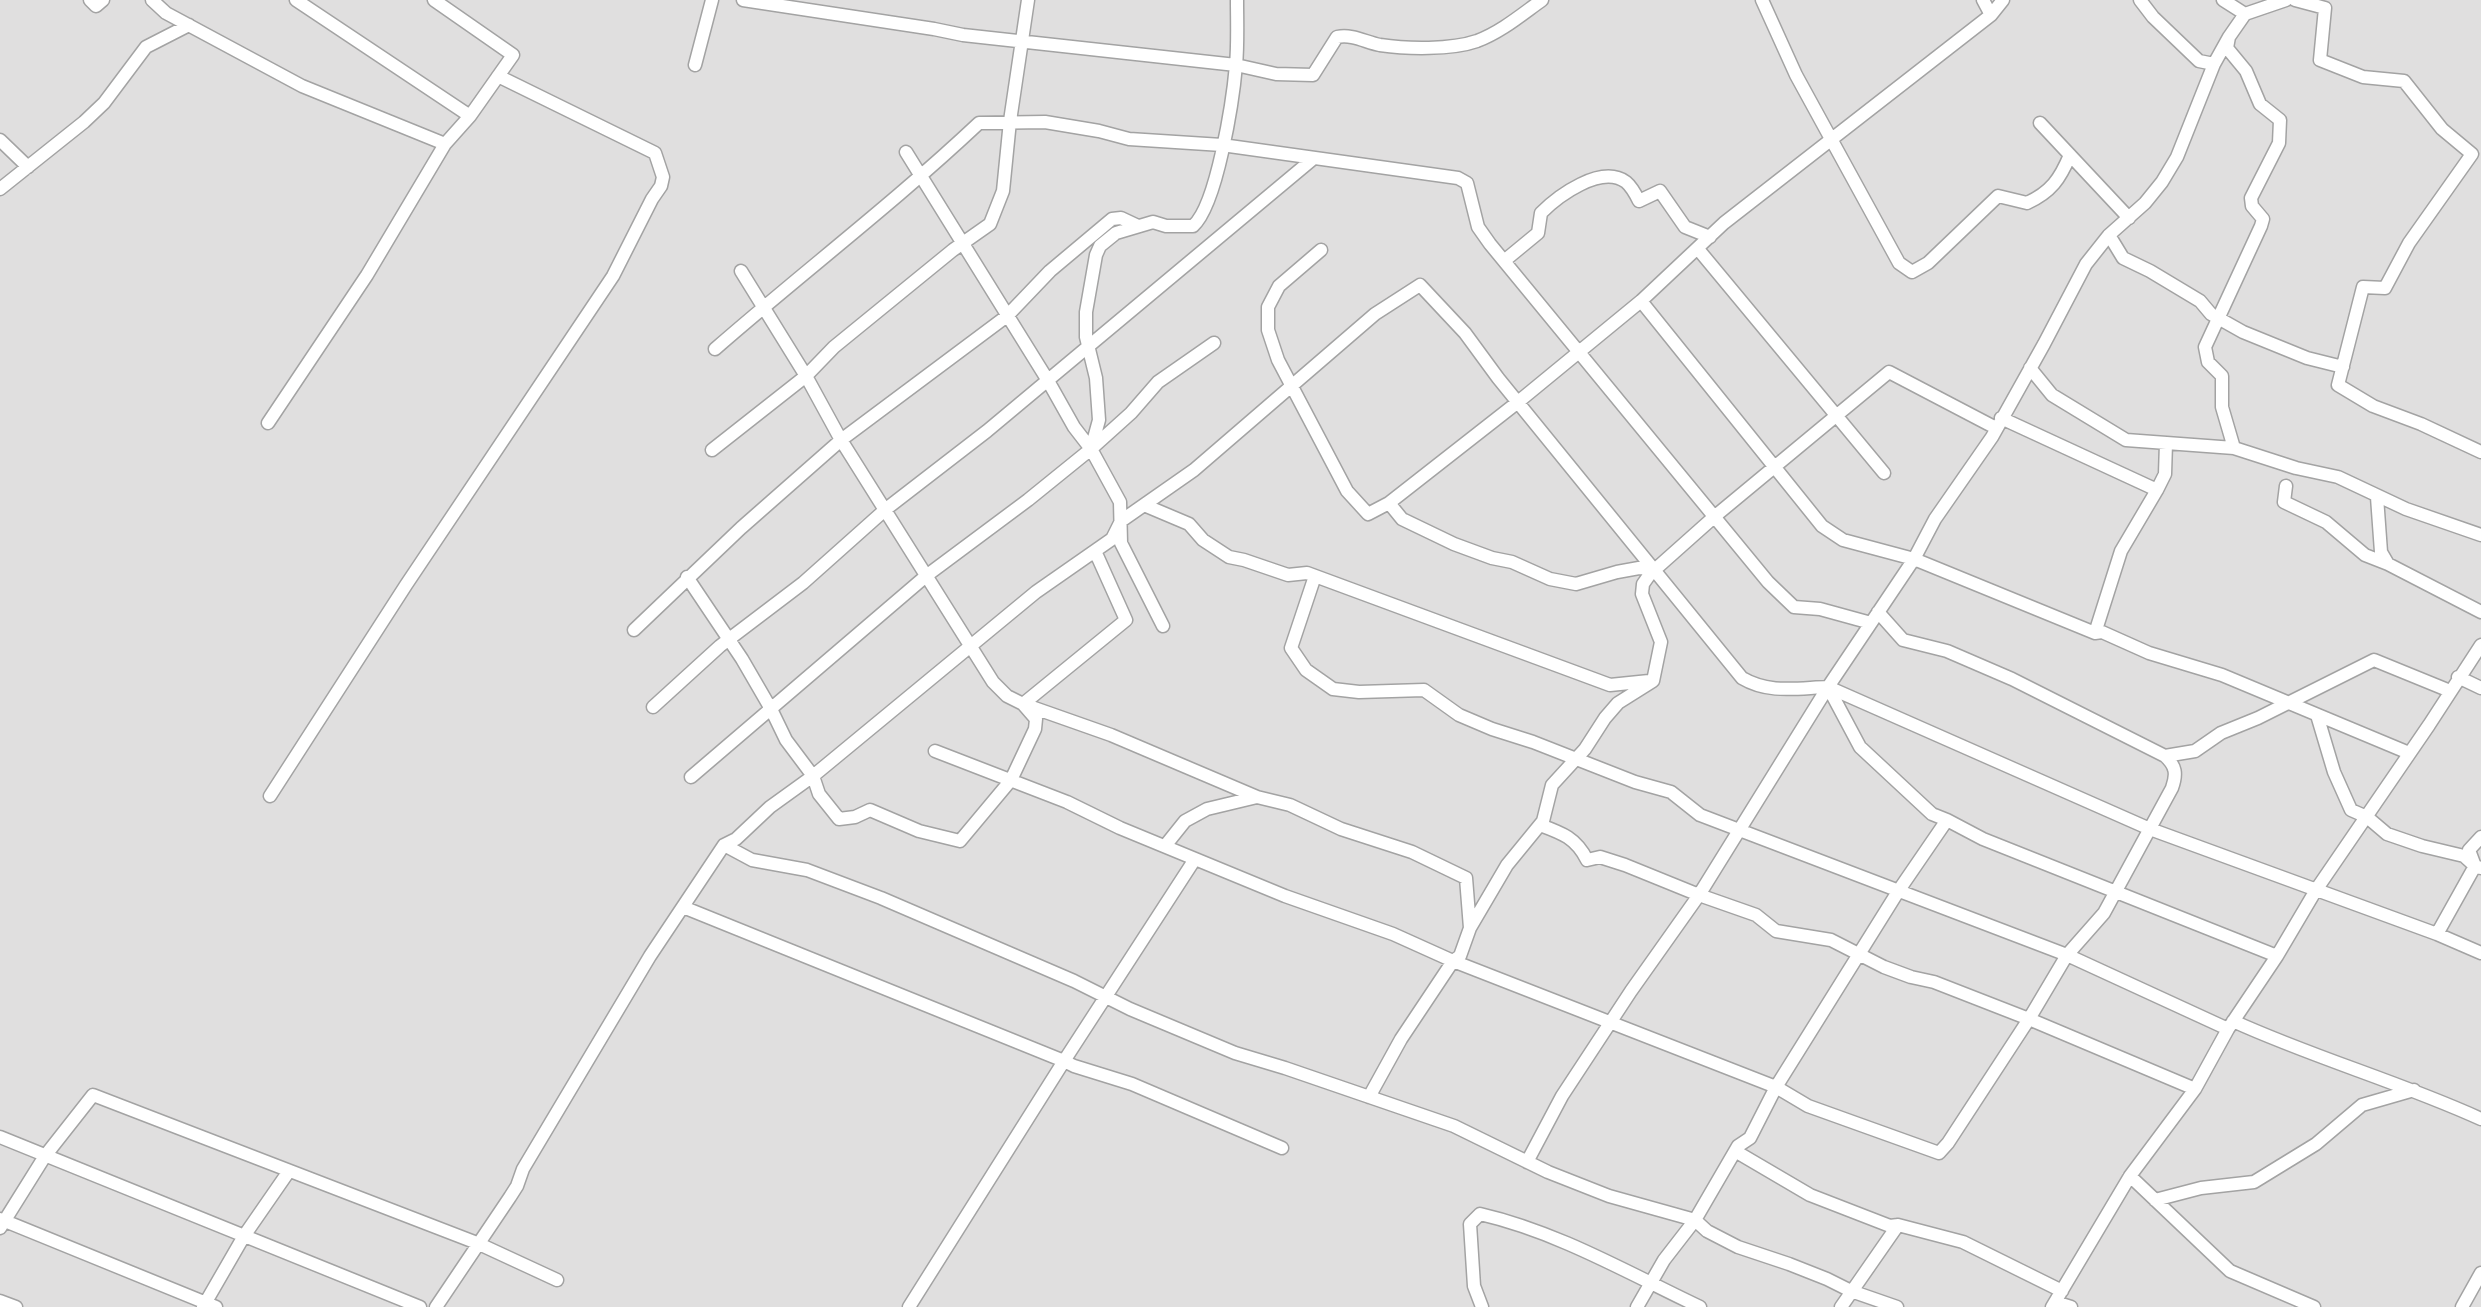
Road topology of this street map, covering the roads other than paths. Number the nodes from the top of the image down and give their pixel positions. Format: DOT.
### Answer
graph roads {
  1 [pos="152,0"];
  2 [pos="296,0"];
  3 [pos="434,0"];
  4 [pos="712,0"];
  5 [pos="743,0"];
  6 [pos="1028,0"];
  7 [pos="1237,0"];
  8 [pos="1542,0"];
  9 [pos="1762,0"];
  10 [pos="1983,0"];
  11 [pos="2003,0"];
  12 [pos="2140,0"];
  13 [pos="2223,0"];
  14 [pos="2286,0"];
  15 [pos="2295,0"];
  16 [pos="2330,4"];
  17 [pos="819,6"];
  18 [pos="2245,14"];
  19 [pos="1991,15"];
  20 [pos="189,25"];
  21 [pos="2229,37"];
  22 [pos="1021,42"];
  23 [pos="2214,64"];
  24 [pos="695,65"];
  25 [pos="1236,65"];
  26 [pos="498,76"];
  27 [pos="470,116"];
  28 [pos="1010,121"];
  29 [pos="2040,123"];
  30 [pos="1830,139"];
  31 [pos="0,141"];
  32 [pos="444,144"];
  33 [pos="1222,145"];
  34 [pos="2476,149"];
  35 [pos="906,152"];
  36 [pos="2070,155"];
  37 [pos="1314,158"];
  38 [pos="28,167"];
  39 [pos="922,177"];
  40 [pos="0,189"];
  41 [pos="2129,218"];
  42 [pos="1138,226"];
  43 [pos="2109,235"];
  44 [pos="1710,237"];
  45 [pos="964,243"];
  46 [pos="1698,249"];
  47 [pos="1321,250"];
  48 [pos="1504,261"];
  49 [pos="741,271"];
  50 [pos="1641,301"];
  51 [pos="764,306"];
  52 [pos="1007,316"];
  53 [pos="2217,318"];
  54 [pos="1214,343"];
  55 [pos="1088,346"];
  56 [pos="715,349"];
  57 [pos="1578,351"];
  58 [pos="2343,367"];
  59 [pos="2030,368"];
  60 [pos="806,376"];
  61 [pos="1047,379"];
  62 [pos="1293,385"];
  63 [pos="1518,402"];
  64 [pos="1836,417"];
  65 [pos="268,423"];
  66 [pos="1999,423"];
  67 [pos="841,440"];
  68 [pos="2166,443"];
  69 [pos="2234,448"];
  70 [pos="1091,449"];
  71 [pos="712,450"];
  72 [pos="2481,452"];
  73 [pos="1775,467"];
  74 [pos="1884,473"];
  75 [pos="2286,486"];
  76 [pos="2157,490"];
  77 [pos="2376,497"];
  78 [pos="1389,503"];
  79 [pos="1144,505"];
  80 [pos="886,509"];
  81 [pos="1714,517"];
  82 [pos="1121,521"];
  83 [pos="2481,535"];
  84 [pos="1095,551"];
  85 [pos="1914,559"];
  86 [pos="2388,564"];
  87 [pos="1655,569"];
  88 [pos="926,576"];
  89 [pos="1315,576"];
  90 [pos="687,577"];
  91 [pos="2481,612"];
  92 [pos="1874,617"];
  93 [pos="1163,626"];
  94 [pos="634,630"];
  95 [pos="2095,634"];
  96 [pos="728,640"];
  97 [pos="2481,645"];
  98 [pos="969,646"];
  99 [pos="2458,677"];
  100 [pos="1653,681"];
  101 [pos="1828,687"];
  102 [pos="2481,688"];
  103 [pos="2450,691"];
  104 [pos="2286,703"];
  105 [pos="1023,704"];
  106 [pos="653,707"];
  107 [pos="772,709"];
  108 [pos="2317,715"];
  109 [pos="935,751"];
  110 [pos="2409,753"];
  111 [pos="2165,756"];
  112 [pos="1576,759"];
  113 [pos="813,776"];
  114 [pos="691,777"];
  115 [pos="1012,780"];
  116 [pos="270,796"];
  117 [pos="1257,797"];
  118 [pos="2367,817"];
  119 [pos="1947,820"];
  120 [pos="1540,825"];
  121 [pos="2150,829"];
  122 [pos="1741,830"];
  123 [pos="2481,837"];
  124 [pos="724,845"];
  125 [pos="1165,846"];
  126 [pos="1195,859"];
  127 [pos="2478,867"];
  128 [pos="1899,890"];
  129 [pos="2316,890"];
  130 [pos="2115,893"];
  131 [pos="1699,895"];
  132 [pos="683,907"];
  133 [pos="1470,928"];
  134 [pos="2437,934"];
  135 [pos="2481,953"];
  136 [pos="1859,954"];
  137 [pos="2067,955"];
  138 [pos="2277,956"];
  139 [pos="1453,961"];
  140 [pos="1104,997"];
  141 [pos="2029,1019"];
  142 [pos="1609,1023"];
  143 [pos="2231,1025"];
  144 [pos="1064,1061"];
  145 [pos="1776,1087"];
  146 [pos="2195,1089"];
  147 [pos="2414,1090"];
  148 [pos="1369,1097"];
  149 [pos="2481,1119"];
  150 [pos="0,1137"];
  151 [pos="1282,1148"];
  152 [pos="1735,1151"];
  153 [pos="45,1156"];
  154 [pos="1527,1162"];
  155 [pos="289,1171"];
  156 [pos="2130,1175"];
  157 [pos="2155,1200"];
  158 [pos="1695,1220"];
  159 [pos="1,1223"];
  160 [pos="1898,1225"];
  161 [pos="244,1236"];
  162 [pos="477,1243"];
  163 [pos="2481,1273"];
  164 [pos="557,1280"];
  165 [pos="1650,1283"];
  166 [pos="2477,1290"];
  167 [pos="1851,1292"];
  168 [pos="2056,1300"];
  169 [pos="0,1301"];
  170 [pos="208,1306"];
  171 [pos="16,1307"];
  172 [pos="420,1307"];
  173 [pos="436,1307"];
  174 [pos="909,1307"];
  175 [pos="1482,1307"];
  176 [pos="1637,1307"];
  177 [pos="1700,1307"];
  178 [pos="1841,1307"];
  179 [pos="1897,1307"];
  180 [pos="2071,1307"];
  181 [pos="2314,1307"];
  182 [pos="2462,1307"];
  1 -- 20 [label="street"];
  2 -- 27 [label="street"];
  3 -- 26 [label="street"];
  4 -- 24 [label="street"];
  5 -- 17 [label="street"];
  6 -- 22 [label="street"];
  7 -- 25 [label="street"];
  8 -- 25 [label="street"];
  9 -- 30 [label="street"];
  10 -- 19 [label="street"];
  11 -- 19 [label="street"];
  12 -- 23 [label="street"];
  13 -- 18 [label="street"];
  14 -- 18 [label="street"];
  15 -- 16 [label="street"];
  16 -- 34 [label="street"];
  17 -- 22 [label="street"];
  18 -- 21 [label="street"];
  19 -- 30 [label="street"];
  20 -- 32 [label="street"];
  20 -- 38 [label="street"];
  21 -- 23 [label="street"];
  21 -- 53 [label="street"];
  22 -- 25 [label="street"];
  22 -- 28 [label="street"];
  23 -- 41 [label="street"];
  25 -- 33 [label="street"];
  26 -- 27 [label="street"];
  26 -- 116 [label="street"];
  27 -- 32 [label="street"];
  28 -- 33 [label="street"];
  28 -- 39 [label="street"];
  28 -- 45 [label="street"];
  29 -- 36 [label="street"];
  30 -- 36 [label="street"];
  30 -- 44 [label="street"];
  31 -- 38 [label="street"];
  32 -- 65 [label="street"];
  33 -- 37 [label="street"];
  33 -- 42 [label="street"];
  34 -- 58 [label="street"];
  35 -- 39 [label="street"];
  36 -- 41 [label="street"];
  37 -- 48 [label="street"];
  37 -- 55 [label="street"];
  38 -- 40 [label="street"];
  39 -- 45 [label="street"];
  39 -- 51 [label="street"];
  41 -- 43 [label="street"];
  42 -- 52 [label="street"];
  42 -- 55 [label="street"];
  43 -- 53 [label="street"];
  43 -- 59 [label="street"];
  44 -- 46 [label="street"];
  44 -- 48 [label="street"];
  45 -- 52 [label="street"];
  45 -- 60 [label="street"];
  46 -- 50 [label="street"];
  46 -- 64 [label="street"];
  47 -- 62 [label="street"];
  48 -- 57 [label="street"];
  49 -- 51 [label="street"];
  50 -- 57 [label="street"];
  50 -- 73 [label="street"];
  51 -- 56 [label="street"];
  51 -- 60 [label="street"];
  52 -- 61 [label="street"];
  52 -- 67 [label="street"];
  53 -- 58 [label="street"];
  53 -- 69 [label="street"];
  54 -- 70 [label="street"];
  55 -- 61 [label="street"];
  55 -- 70 [label="street"];
  57 -- 63 [label="street"];
  57 -- 81 [label="street"];
  58 -- 72 [label="street"];
  59 -- 66 [label="street"];
  59 -- 68 [label="street"];
  60 -- 67 [label="street"];
  60 -- 71 [label="street"];
  61 -- 70 [label="street"];
  61 -- 80 [label="street"];
  62 -- 63 [label="street"];
  62 -- 78 [label="street"];
  62 -- 79 [label="street"];
  63 -- 78 [label="street"];
  63 -- 87 [label="street"];
  64 -- 66 [label="street"];
  64 -- 73 [label="street"];
  64 -- 74 [label="street"];
  66 -- 76 [label="street"];
  66 -- 85 [label="street"];
  67 -- 80 [label="street"];
  67 -- 90 [label="street"];
  68 -- 69 [label="street"];
  68 -- 76 [label="street"];
  69 -- 77 [label="street"];
  70 -- 82 [label="street"];
  70 -- 88 [label="street"];
  73 -- 81 [label="street"];
  73 -- 85 [label="street"];
  75 -- 86 [label="street"];
  76 -- 95 [label="street"];
  77 -- 83 [label="street"];
  77 -- 86 [label="street"];
  78 -- 87 [label="street"];
  79 -- 82 [label="street"];
  79 -- 89 [label="street"];
  80 -- 88 [label="street"];
  80 -- 96 [label="street"];
  81 -- 87 [label="street"];
  81 -- 92 [label="street"];
  82 -- 84 [label="street"];
  82 -- 93 [label="street"];
  84 -- 98 [label="street"];
  84 -- 105 [label="street"];
  85 -- 92 [label="street"];
  85 -- 95 [label="street"];
  86 -- 91 [label="street"];
  87 -- 100 [label="street"];
  87 -- 101 [label="street"];
  88 -- 98 [label="street"];
  88 -- 107 [label="street"];
  89 -- 100 [label="street"];
  89 -- 112 [label="street"];
  90 -- 94 [label="street"];
  90 -- 96 [label="street"];
  92 -- 101 [label="street"];
  92 -- 111 [label="street"];
  95 -- 104 [label="street"];
  96 -- 106 [label="street"];
  96 -- 107 [label="street"];
  97 -- 99 [label="street"];
  98 -- 105 [label="street"];
  98 -- 113 [label="street"];
  99 -- 102 [label="street"];
  99 -- 103 [label="street"];
  100 -- 112 [label="street"];
  101 -- 119 [label="street"];
  101 -- 121 [label="street"];
  101 -- 122 [label="street"];
  103 -- 104 [label="street"];
  103 -- 110 [label="street"];
  104 -- 108 [label="street"];
  104 -- 111 [label="street"];
  105 -- 115 [label="street"];
  105 -- 117 [label="street"];
  107 -- 113 [label="street"];
  107 -- 114 [label="street"];
  108 -- 110 [label="street"];
  108 -- 118 [label="street"];
  109 -- 115 [label="street"];
  110 -- 118 [label="street"];
  111 -- 121 [label="street"];
  112 -- 120 [label="street"];
  112 -- 122 [label="street"];
  113 -- 115 [label="street"];
  113 -- 124 [label="street"];
  115 -- 125 [label="street"];
  117 -- 125 [label="street"];
  117 -- 133 [label="street"];
  118 -- 127 [label="street"];
  118 -- 129 [label="street"];
  119 -- 128 [label="street"];
  119 -- 130 [label="street"];
  120 -- 131 [label="street"];
  120 -- 133 [label="street"];
  121 -- 129 [label="street"];
  121 -- 130 [label="street"];
  122 -- 128 [label="street"];
  122 -- 131 [label="street"];
  123 -- 127 [label="street"];
  124 -- 132 [label="street"];
  124 -- 140 [label="street"];
  125 -- 126 [label="street"];
  126 -- 139 [label="street"];
  126 -- 140 [label="street"];
  127 -- 134 [label="street"];
  128 -- 136 [label="street"];
  128 -- 137 [label="street"];
  129 -- 134 [label="street"];
  129 -- 138 [label="street"];
  130 -- 137 [label="street"];
  130 -- 138 [label="street"];
  131 -- 136 [label="street"];
  131 -- 142 [label="street"];
  132 -- 144 [label="street"];
  132 -- 162 [label="street"];
  133 -- 139 [label="street"];
  134 -- 135 [label="street"];
  136 -- 141 [label="street"];
  136 -- 145 [label="street"];
  137 -- 141 [label="street"];
  137 -- 143 [label="street"];
  138 -- 143 [label="street"];
  139 -- 142 [label="street"];
  139 -- 148 [label="street"];
  140 -- 144 [label="street"];
  140 -- 148 [label="street"];
  141 -- 145 [label="street"];
  141 -- 146 [label="street"];
  142 -- 145 [label="street"];
  142 -- 154 [label="street"];
  143 -- 146 [label="street"];
  143 -- 147 [label="street"];
  144 -- 151 [label="street"];
  144 -- 174 [label="street"];
  145 -- 152 [label="street"];
  146 -- 156 [label="street"];
  147 -- 149 [label="street"];
  147 -- 157 [label="street"];
  148 -- 154 [label="street"];
  150 -- 153 [label="street"];
  152 -- 158 [label="street"];
  152 -- 160 [label="street"];
  153 -- 155 [label="street"];
  153 -- 159 [label="street"];
  153 -- 161 [label="street"];
  154 -- 158 [label="street"];
  155 -- 161 [label="street"];
  155 -- 162 [label="street"];
  156 -- 157 [label="street"];
  156 -- 168 [label="street"];
  157 -- 181 [label="street"];
  158 -- 165 [label="street"];
  158 -- 167 [label="street"];
  159 -- 170 [label="street"];
  160 -- 167 [label="street"];
  160 -- 168 [label="street"];
  161 -- 170 [label="street"];
  161 -- 172 [label="street"];
  162 -- 164 [label="street"];
  162 -- 173 [label="street"];
  163 -- 166 [label="street"];
  165 -- 175 [label="street"];
  165 -- 176 [label="street"];
  165 -- 177 [label="street"];
  166 -- 182 [label="street"];
  167 -- 178 [label="street"];
  167 -- 179 [label="street"];
  168 -- 180 [label="street"];
  169 -- 171 [label="street"];
}
